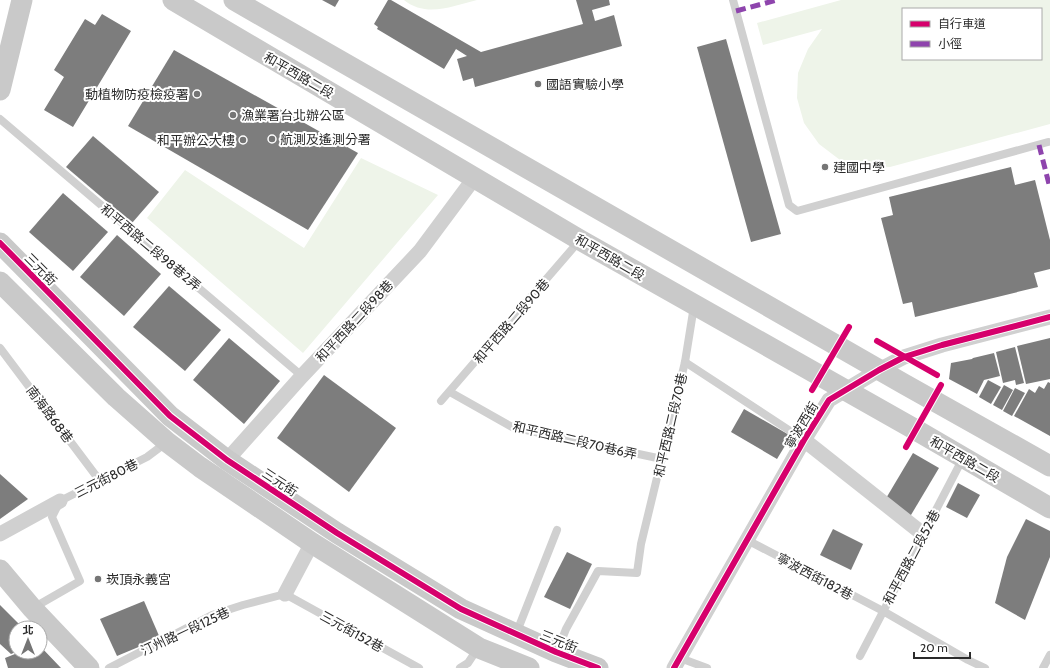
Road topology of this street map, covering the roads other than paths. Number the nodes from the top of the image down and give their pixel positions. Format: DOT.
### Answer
graph roads {
  1 [pos="22,0"];
  2 [pos="173,0"];
  3 [pos="234,0"];
  4 [pos="733,0"];
  5 [pos="0,90"];
  6 [pos="0,119"];
  7 [pos="1048,142"];
  8 [pos="474,177"];
  9 [pos="580,240"];
  10 [pos="0,243"];
  11 [pos="0,282"];
  12 [pos="694,304"];
  13 [pos="1050,317"];
  14 [pos="0,348"];
  15 [pos="685,362"];
  16 [pos="879,370"];
  17 [pos="302,376"];
  18 [pos="847,391"];
  19 [pos="450,392"];
  20 [pos="440,401"];
  21 [pos="804,440"];
  22 [pos="166,442"];
  23 [pos="963,458"];
  24 [pos="662,459"];
  25 [pos="227,460"];
  26 [pos="1050,466"];
  27 [pos="100,481"];
  28 [pos="60,501"];
  29 [pos="1050,508"];
  30 [pos="557,530"];
  31 [pos="0,534"];
  32 [pos="923,534"];
  33 [pos="746,540"];
  34 [pos="312,543"];
  35 [pos="0,570"];
  36 [pos="285,594"];
  37 [pos="32,608"];
  38 [pos="883,611"];
  39 [pos="516,635"];
  40 [pos="479,648"];
  41 [pos="556,652"];
  42 [pos="1050,655"];
  43 [pos="860,656"];
  44 [pos="677,663"];
  45 [pos="89,668"];
  46 [pos="109,668"];
  47 [pos="419,668"];
  48 [pos="460,668"];
  49 [pos="529,668"];
  50 [pos="598,668"];
  51 [pos="707,668"];
  52 [pos="985,668"];
  53 [pos="1043,668"];
  1 -- 5 [label="main road"];
  2 -- 8 [label="main road, 和平西路二段"];
  3 -- 16 [label="main road"];
  4 -- 7 [label="lane"];
  6 -- 17 [label="lane, 和平西路二段98巷2弄"];
  8 -- 9 [label="main road, 和平西路二段"];
  8 -- 17 [label="street, 和平西路二段98巷"];
  9 -- 12 [label="main road, 和平西路二段"];
  9 -- 19 [label="lane, 和平西路二段90巷"];
  10 -- 25 [label="main road, 三元街"];
  11 -- 22 [label="main road"];
  12 -- 15 [label="lane, 和平西路二段70巷"];
  12 -- 18 [label="main road, 和平西路二段"];
  13 -- 16 [label="street, 寧波西街"];
  14 -- 27 [label="lane, 南海路68巷"];
  15 -- 21 [label="lane"];
  15 -- 24 [label="lane, 和平西路二段70巷"];
  16 -- 18 [label="street, 寧波西街"];
  16 -- 26 [label="main road"];
  17 -- 25 [label="street, 和平西路二段98巷"];
  18 -- 21 [label="street, 寧波西街"];
  18 -- 23 [label="main road, 和平西路二段"];
  19 -- 20 [label="lane, 和平西路二段90巷"];
  19 -- 24 [label="lane, 和平西路二段70巷6弄"];
  21 -- 32 [label="street"];
  21 -- 33 [label="street, 寧波西街"];
  22 -- 27 [label="lane, 三元街80巷"];
  22 -- 34 [label="main road"];
  23 -- 29 [label="main road, 和平西路二段"];
  23 -- 32 [label="lane, 和平西路二段52巷"];
  24 -- 41 [label="lane, 和平西路二段70巷"];
  25 -- 39 [label="main road, 三元街"];
  27 -- 28 [label="lane, 三元街80巷"];
  28 -- 31 [label="street"];
  28 -- 37 [label="lane, 三元街80巷"];
  30 -- 39 [label="lane"];
  32 -- 38 [label="lane, 和平西路二段52巷"];
  33 -- 38 [label="lane, 寧波西街182巷"];
  33 -- 44 [label="street, 寧波西街"];
  34 -- 36 [label="street"];
  34 -- 40 [label="main road"];
  35 -- 37 [label="main road"];
  36 -- 46 [label="lane, 汀州路一段125巷"];
  36 -- 47 [label="lane, 三元街152巷"];
  37 -- 45 [label="main road"];
  38 -- 43 [label="lane, 和平西路二段52巷"];
  38 -- 52 [label="lane, 寧波西街182巷"];
  39 -- 41 [label="main road, 三元街"];
  40 -- 48 [label="lane"];
  40 -- 49 [label="main road"];
  41 -- 50 [label="main road, 三元街"];
  42 -- 53 [label="lane"];
  44 -- 51 [label="lane"];
}
